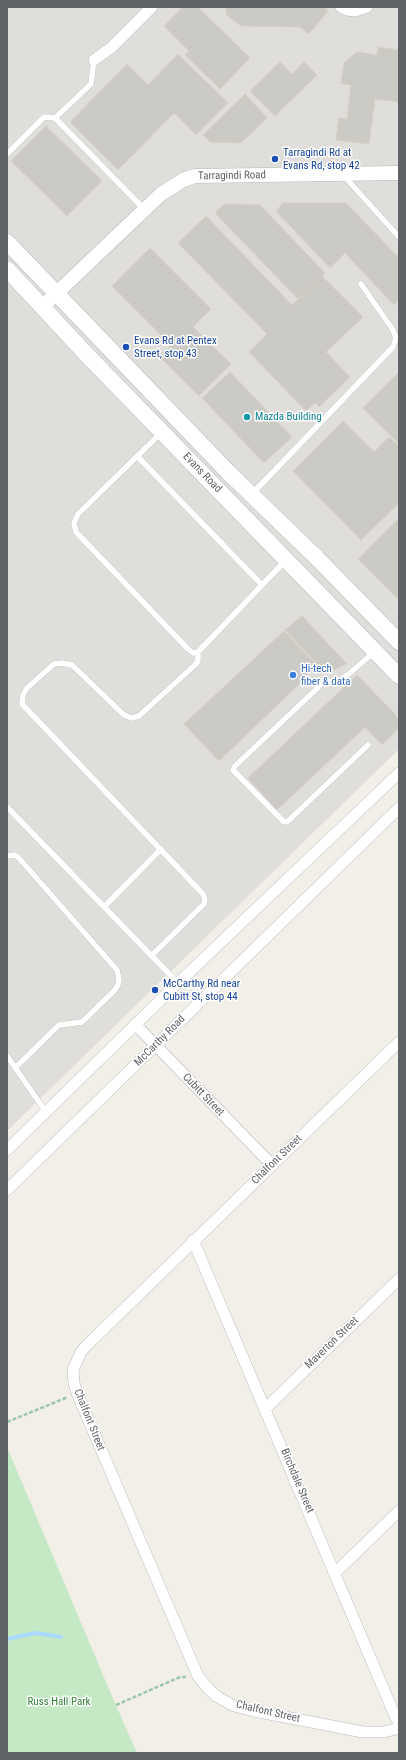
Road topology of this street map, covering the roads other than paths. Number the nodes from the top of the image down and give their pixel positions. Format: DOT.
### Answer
graph roads {
  1 [pos="152,7"];
  2 [pos="341,7"];
  3 [pos="367,7"];
  4 [pos="94,60"];
  5 [pos="55,118"];
  6 [pos="7,154"];
  7 [pos="399,174"];
  8 [pos="342,175"];
  9 [pos="144,210"];
  10 [pos="399,237"];
  11 [pos="7,242"];
  12 [pos="7,269"];
  13 [pos="361,284"];
  14 [pos="57,293"];
  15 [pos="42,307"];
  16 [pos="162,432"];
  17 [pos="137,456"];
  18 [pos="252,494"];
  19 [pos="286,560"];
  20 [pos="262,585"];
  21 [pos="399,642"];
  22 [pos="375,651"];
  23 [pos="198,652"];
  24 [pos="399,676"];
  25 [pos="368,745"];
  26 [pos="399,773"];
  27 [pos="7,807"];
  28 [pos="399,808"];
  29 [pos="161,849"];
  30 [pos="7,856"];
  31 [pos="104,907"];
  32 [pos="151,956"];
  33 [pos="178,983"];
  34 [pos="135,1024"];
  35 [pos="156,1046"];
  36 [pos="397,1047"];
  37 [pos="7,1056"];
  38 [pos="16,1068"];
  39 [pos="46,1112"];
  40 [pos="7,1150"];
  41 [pos="272,1165"];
  42 [pos="7,1190"];
  43 [pos="193,1240"];
  44 [pos="399,1279"];
  45 [pos="266,1408"];
  46 [pos="399,1511"];
  47 [pos="335,1573"];
  48 [pos="399,1723"];
  49 [pos="399,1728"];
  1 -- 4 [label="street"];
  2 -- 3 [label="street"];
  4 -- 5 [label="lane"];
  5 -- 6 [label="lane"];
  5 -- 9 [label="lane"];
  7 -- 8 [label="street, Tarragindi Road"];
  8 -- 9 [label="street, Tarragindi Road"];
  8 -- 10 [label="lane"];
  9 -- 14 [label="street, Tarragindi Road"];
  11 -- 14 [label="main road, Evans Road"];
  12 -- 15 [label="main road, Evans Road"];
  13 -- 18 [label="lane"];
  14 -- 15 [label="street, Tarragindi Road"];
  14 -- 18 [label="main road, Evans Road"];
  15 -- 16 [label="main road, Evans Road"];
  16 -- 17 [label="lane"];
  16 -- 19 [label="main road, Evans Road"];
  17 -- 20 [label="lane"];
  17 -- 23 [label="lane"];
  18 -- 21 [label="main road, Evans Road"];
  19 -- 20 [label="lane"];
  19 -- 22 [label="main road, Evans Road"];
  20 -- 23 [label="lane"];
  22 -- 24 [label="main road, Evans Road"];
  22 -- 25 [label="lane"];
  23 -- 29 [label="lane"];
  26 -- 33 [label="street"];
  27 -- 31 [label="lane"];
  28 -- 35 [label="street, McCarthy Road"];
  29 -- 31 [label="lane"];
  29 -- 32 [label="lane"];
  30 -- 38 [label="lane"];
  31 -- 32 [label="lane"];
  32 -- 33 [label="lane"];
  33 -- 34 [label="street"];
  34 -- 35 [label="street, Cubitt Street"];
  34 -- 39 [label="street"];
  35 -- 41 [label="street, Cubitt Street"];
  35 -- 42 [label="street, McCarthy Road"];
  36 -- 41 [label="street, Chalfont Street"];
  37 -- 38 [label="lane"];
  38 -- 39 [label="lane"];
  39 -- 40 [label="street"];
  41 -- 43 [label="street, Chalfont Street"];
  43 -- 45 [label="street, Birchdale Street"];
  43 -- 49 [label="street, Chalfont Street"];
  44 -- 45 [label="street, Maverton Street"];
  45 -- 47 [label="street, Birchdale Street"];
  46 -- 47 [label="street"];
  47 -- 48 [label="street, Birchdale Street"];
}
